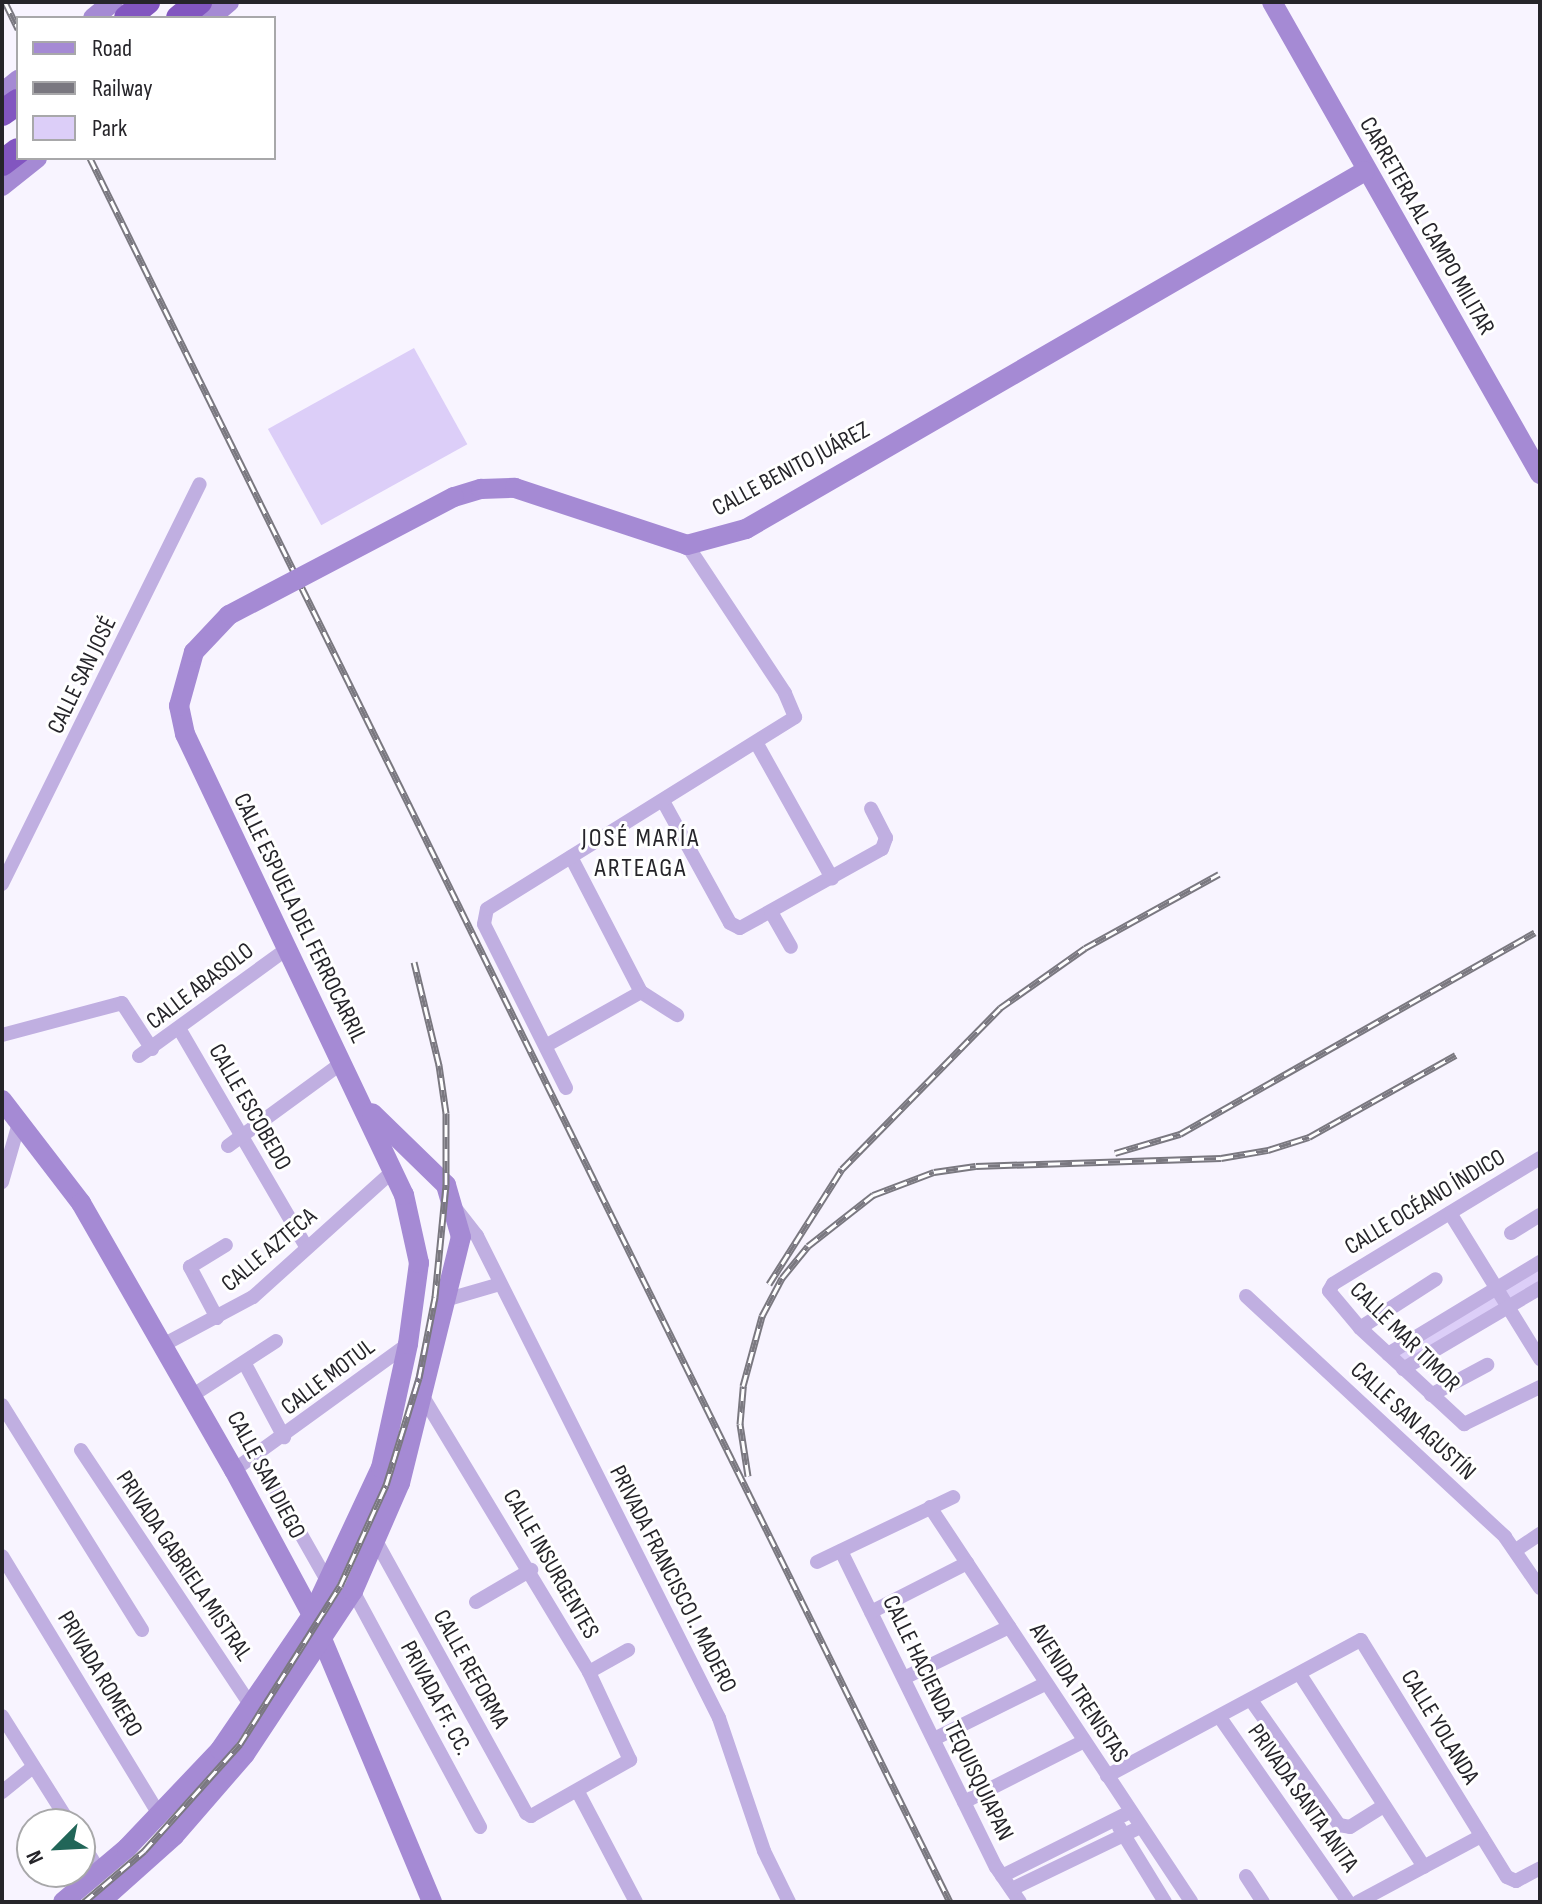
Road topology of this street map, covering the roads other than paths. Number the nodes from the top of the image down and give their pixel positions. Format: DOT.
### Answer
graph roads {
  1 [pos="113,2"];
  2 [pos="147,2"];
  3 [pos="201,2"];
  4 [pos="229,2"];
  5 [pos="1272,2"];
  6 [pos="96,16"];
  7 [pos="130,16"];
  8 [pos="182,16"];
  9 [pos="212,16"];
  10 [pos="26,160"];
  11 [pos="1365,171"];
  12 [pos="2,186"];
  13 [pos="1540,474"];
  14 [pos="200,484"];
  15 [pos="687,545"];
  16 [pos="757,744"];
  17 [pos="663,801"];
  18 [pos="871,809"];
  19 [pos="571,857"];
  20 [pos="832,878"];
  21 [pos="2,884"];
  22 [pos="771,912"];
  23 [pos="791,947"];
  24 [pos="287,949"];
  25 [pos="641,992"];
  26 [pos="677,1015"];
  27 [pos="180,1030"];
  28 [pos="2,1035"];
  29 [pos="547,1045"];
  30 [pos="342,1063"];
  31 [pos="566,1088"];
  32 [pos="359,1098"];
  33 [pos="2,1100"];
  34 [pos="19,1123"];
  35 [pos="241,1135"];
  36 [pos="228,1146"];
  37 [pos="1539,1162"];
  38 [pos="392,1172"];
  39 [pos="2,1182"];
  40 [pos="456,1209"];
  41 [pos="1450,1213"];
  42 [pos="1540,1215"];
  43 [pos="1511,1233"];
  44 [pos="226,1245"];
  45 [pos="307,1248"];
  46 [pos="1540,1262"];
  47 [pos="1436,1279"];
  48 [pos="500,1284"];
  49 [pos="1333,1284"];
  50 [pos="1540,1288"];
  51 [pos="1497,1289"];
  52 [pos="1246,1296"];
  53 [pos="445,1300"];
  54 [pos="1508,1307"];
  55 [pos="217,1318"];
  56 [pos="1360,1328"];
  57 [pos="276,1341"];
  58 [pos="408,1344"];
  59 [pos="163,1345"];
  60 [pos="1388,1354"];
  61 [pos="1540,1359"];
  62 [pos="245,1364"];
  63 [pos="1487,1365"];
  64 [pos="1403,1369"];
  65 [pos="1540,1387"];
  66 [pos="193,1395"];
  67 [pos="1431,1395"];
  68 [pos="423,1397"];
  69 [pos="2,1405"];
  70 [pos="284,1437"];
  71 [pos="81,1450"];
  72 [pos="257,1457"];
  73 [pos="234,1470"];
  74 [pos="953,1497"];
  75 [pos="930,1507"];
  76 [pos="1540,1534"];
  77 [pos="376,1541"];
  78 [pos="1516,1550"];
  79 [pos="841,1551"];
  80 [pos="2,1556"];
  81 [pos="817,1562"];
  82 [pos="967,1563"];
  83 [pos="1534,1564"];
  84 [pos="531,1570"];
  85 [pos="328,1582"];
  86 [pos="1540,1588"];
  87 [pos="353,1591"];
  88 [pos="476,1602"];
  89 [pos="871,1612"];
  90 [pos="312,1615"];
  91 [pos="1009,1627"];
  92 [pos="142,1630"];
  93 [pos="322,1640"];
  94 [pos="628,1650"];
  95 [pos="589,1672"];
  96 [pos="1301,1676"];
  97 [pos="904,1678"];
  98 [pos="1045,1684"];
  99 [pos="1253,1703"];
  100 [pos="251,1706"];
  101 [pos="2,1716"];
  102 [pos="1221,1719"];
  103 [pos="934,1739"];
  104 [pos="1084,1741"];
  105 [pos="33,1767"];
  106 [pos="1107,1776"];
  107 [pos="2,1792"];
  108 [pos="578,1792"];
  109 [pos="964,1802"];
  110 [pos="1384,1806"];
  111 [pos="60,1808"];
  112 [pos="1130,1812"];
  113 [pos="160,1816"];
  114 [pos="1114,1820"];
  115 [pos="480,1827"];
  116 [pos="1140,1827"];
  117 [pos="1124,1835"];
  118 [pos="1481,1836"];
  119 [pos="96,1866"];
  120 [pos="1424,1867"];
  121 [pos="1540,1868"];
  122 [pos="99,1871"];
  123 [pos="1002,1876"];
  124 [pos="1246,1876"];
  125 [pos="1016,1896"];
  126 [pos="63,1902"];
  127 [pos="100,1902"];
  128 [pos="432,1902"];
  129 [pos="636,1902"];
  130 [pos="789,1902"];
  131 [pos="1165,1902"];
  132 [pos="1191,1902"];
  133 [pos="1263,1902"];
  134 [pos="1348,1902"];
  135 [pos="1358,1902"];
  1 -- 6 [label="street"];
  2 -- 7 [label="highway"];
  3 -- 8 [label="highway"];
  4 -- 9 [label="street"];
  5 -- 11 [label="street, CARRETERA AL CAMPO MILITAR"];
  10 -- 12 [label="street"];
  11 -- 13 [label="street, CARRETERA AL CAMPO MILITAR"];
  11 -- 15 [label="street, CALLE BENITO JUÁREZ"];
  14 -- 21 [label="street, CALLE SAN JOSÉ"];
  15 -- 16 [label="street"];
  15 -- 24 [label="street, CALLE ESPUELA DEL FERROCARRIL, bridge"];
  16 -- 17 [label="street"];
  16 -- 20 [label="street"];
  17 -- 19 [label="street"];
  17 -- 22 [label="street"];
  18 -- 20 [label="street"];
  19 -- 25 [label="street"];
  19 -- 29 [label="street"];
  20 -- 22 [label="street"];
  22 -- 23 [label="street"];
  24 -- 27 [label="street, CALLE ABASOLO"];
  24 -- 30 [label="street, CALLE ESPUELA DEL FERROCARRIL"];
  25 -- 26 [label="street"];
  25 -- 29 [label="street"];
  27 -- 28 [label="street, CALLE ABASOLO"];
  27 -- 35 [label="street, CALLE ESCOBEDO"];
  29 -- 31 [label="street"];
  30 -- 32 [label="street, CALLE ESPUELA DEL FERROCARRIL"];
  30 -- 35 [label="street"];
  32 -- 38 [label="street, CALLE ESPUELA DEL FERROCARRIL"];
  32 -- 40 [label="street, CALLE ESPUELA DEL FERROCARRIL"];
  33 -- 34 [label="street, CALLE SAN DIEGO"];
  34 -- 39 [label="street"];
  34 -- 59 [label="street, CALLE SAN DIEGO"];
  35 -- 36 [label="street"];
  35 -- 45 [label="street, CALLE ESCOBEDO"];
  37 -- 41 [label="street, CALLE OCÉANO ÍNDICO"];
  38 -- 45 [label="street, CALLE AZTECA"];
  38 -- 58 [label="street, CALLE ESPUELA DEL FERROCARRIL"];
  40 -- 48 [label="street, PRIVADA FRANCISCO I. MADERO"];
  40 -- 53 [label="street, CALLE ESPUELA DEL FERROCARRIL"];
  41 -- 49 [label="street, CALLE OCÉANO ÍNDICO"];
  41 -- 51 [label="street"];
  42 -- 43 [label="street"];
  44 -- 55 [label="street"];
  45 -- 55 [label="street, CALLE AZTECA"];
  46 -- 51 [label="street"];
  47 -- 56 [label="street"];
  48 -- 53 [label="street"];
  48 -- 130 [label="street, PRIVADA FRANCISCO I. MADERO"];
  49 -- 56 [label="street, CALLE MAR TIMOR"];
  50 -- 54 [label="street"];
  51 -- 54 [label="street"];
  51 -- 60 [label="street"];
  52 -- 78 [label="street, CALLE SAN AGUSTÍN"];
  53 -- 68 [label="street, CALLE ESPUELA DEL FERROCARRIL"];
  54 -- 61 [label="street"];
  54 -- 64 [label="street"];
  55 -- 59 [label="street, CALLE AZTECA"];
  56 -- 60 [label="street, CALLE MAR TIMOR"];
  57 -- 62 [label="street"];
  58 -- 70 [label="street, CALLE MOTUL"];
  58 -- 85 [label="street, CALLE ESPUELA DEL FERROCARRIL"];
  59 -- 66 [label="street, CALLE SAN DIEGO"];
  60 -- 64 [label="street, CALLE MAR TIMOR"];
  62 -- 66 [label="street"];
  62 -- 70 [label="street"];
  63 -- 67 [label="street"];
  64 -- 67 [label="street, CALLE MAR TIMOR"];
  65 -- 67 [label="street, CALLE MAR TIMOR"];
  66 -- 73 [label="street, CALLE SAN DIEGO"];
  68 -- 77 [label="street, CALLE ESPUELA DEL FERROCARRIL"];
  68 -- 84 [label="street, CALLE INSURGENTES"];
  69 -- 92 [label="street"];
  70 -- 72 [label="street, CALLE MOTUL"];
  71 -- 100 [label="street, PRIVADA GABRIELA MISTRAL"];
  72 -- 73 [label="street, CALLE MOTUL"];
  72 -- 85 [label="street"];
  73 -- 90 [label="street, CALLE SAN DIEGO"];
  74 -- 75 [label="street"];
  75 -- 79 [label="street"];
  75 -- 82 [label="street, AVENIDA TRENISTAS"];
  76 -- 78 [label="street"];
  77 -- 87 [label="street, CALLE ESPUELA DEL FERROCARRIL"];
  77 -- 108 [label="street, CALLE REFORMA"];
  78 -- 83 [label="street, CALLE SAN AGUSTÍN"];
  79 -- 81 [label="street"];
  79 -- 89 [label="street, CALLE HACIENDA TEQUISQUIAPAN"];
  80 -- 113 [label="street, PRIVADA ROMERO"];
  82 -- 89 [label="street"];
  82 -- 91 [label="street, AVENIDA TRENISTAS"];
  83 -- 86 [label="street, CALLE SAN AGUSTÍN"];
  84 -- 88 [label="street"];
  84 -- 95 [label="street, CALLE INSURGENTES"];
  85 -- 90 [label="street, CALLE ESPUELA DEL FERROCARRIL"];
  87 -- 93 [label="street, CALLE ESPUELA DEL FERROCARRIL"];
  87 -- 115 [label="street, PRIVADA FF. CC."];
  89 -- 97 [label="street, CALLE HACIENDA TEQUISQUIAPAN"];
  90 -- 93 [label="street, CALLE SAN DIEGO"];
  90 -- 100 [label="street, CALLE ESPUELA DEL FERROCARRIL"];
  91 -- 97 [label="street"];
  91 -- 98 [label="street, AVENIDA TRENISTAS"];
  93 -- 127 [label="street, CALLE ESPUELA DEL FERROCARRIL"];
  93 -- 128 [label="street, CALLE SAN DIEGO"];
  94 -- 95 [label="street"];
  95 -- 108 [label="street, CALLE INSURGENTES"];
  96 -- 99 [label="street"];
  96 -- 110 [label="street"];
  96 -- 118 [label="street, CALLE YOLANDA"];
  97 -- 103 [label="street, CALLE HACIENDA TEQUISQUIAPAN"];
  98 -- 103 [label="street"];
  98 -- 104 [label="street, AVENIDA TRENISTAS"];
  99 -- 102 [label="street"];
  99 -- 110 [label="street"];
  100 -- 113 [label="street, CALLE ESPUELA DEL FERROCARRIL"];
  101 -- 105 [label="street"];
  102 -- 106 [label="street"];
  102 -- 134 [label="street, PRIVADA SANTA ANITA"];
  103 -- 109 [label="street, CALLE HACIENDA TEQUISQUIAPAN"];
  104 -- 106 [label="street, AVENIDA TRENISTAS"];
  104 -- 109 [label="street"];
  105 -- 107 [label="street"];
  105 -- 111 [label="street"];
  106 -- 112 [label="street, AVENIDA TRENISTAS"];
  108 -- 129 [label="street"];
  109 -- 123 [label="street, CALLE HACIENDA TEQUISQUIAPAN"];
  110 -- 120 [label="street"];
  112 -- 114 [label="street"];
  112 -- 116 [label="street, AVENIDA TRENISTAS"];
  113 -- 122 [label="street, CALLE ESPUELA DEL FERROCARRIL"];
  114 -- 117 [label="street"];
  114 -- 123 [label="street"];
  116 -- 117 [label="street"];
  116 -- 132 [label="street, AVENIDA TRENISTAS"];
  117 -- 125 [label="street"];
  117 -- 131 [label="street"];
  118 -- 120 [label="street"];
  118 -- 121 [label="street, CALLE YOLANDA"];
  119 -- 122 [label="street"];
  120 -- 135 [label="street"];
  122 -- 126 [label="street, CALLE ESPUELA DEL FERROCARRIL"];
  123 -- 125 [label="street, CALLE HACIENDA TEQUISQUIAPAN"];
  124 -- 133 [label="street"];
}
